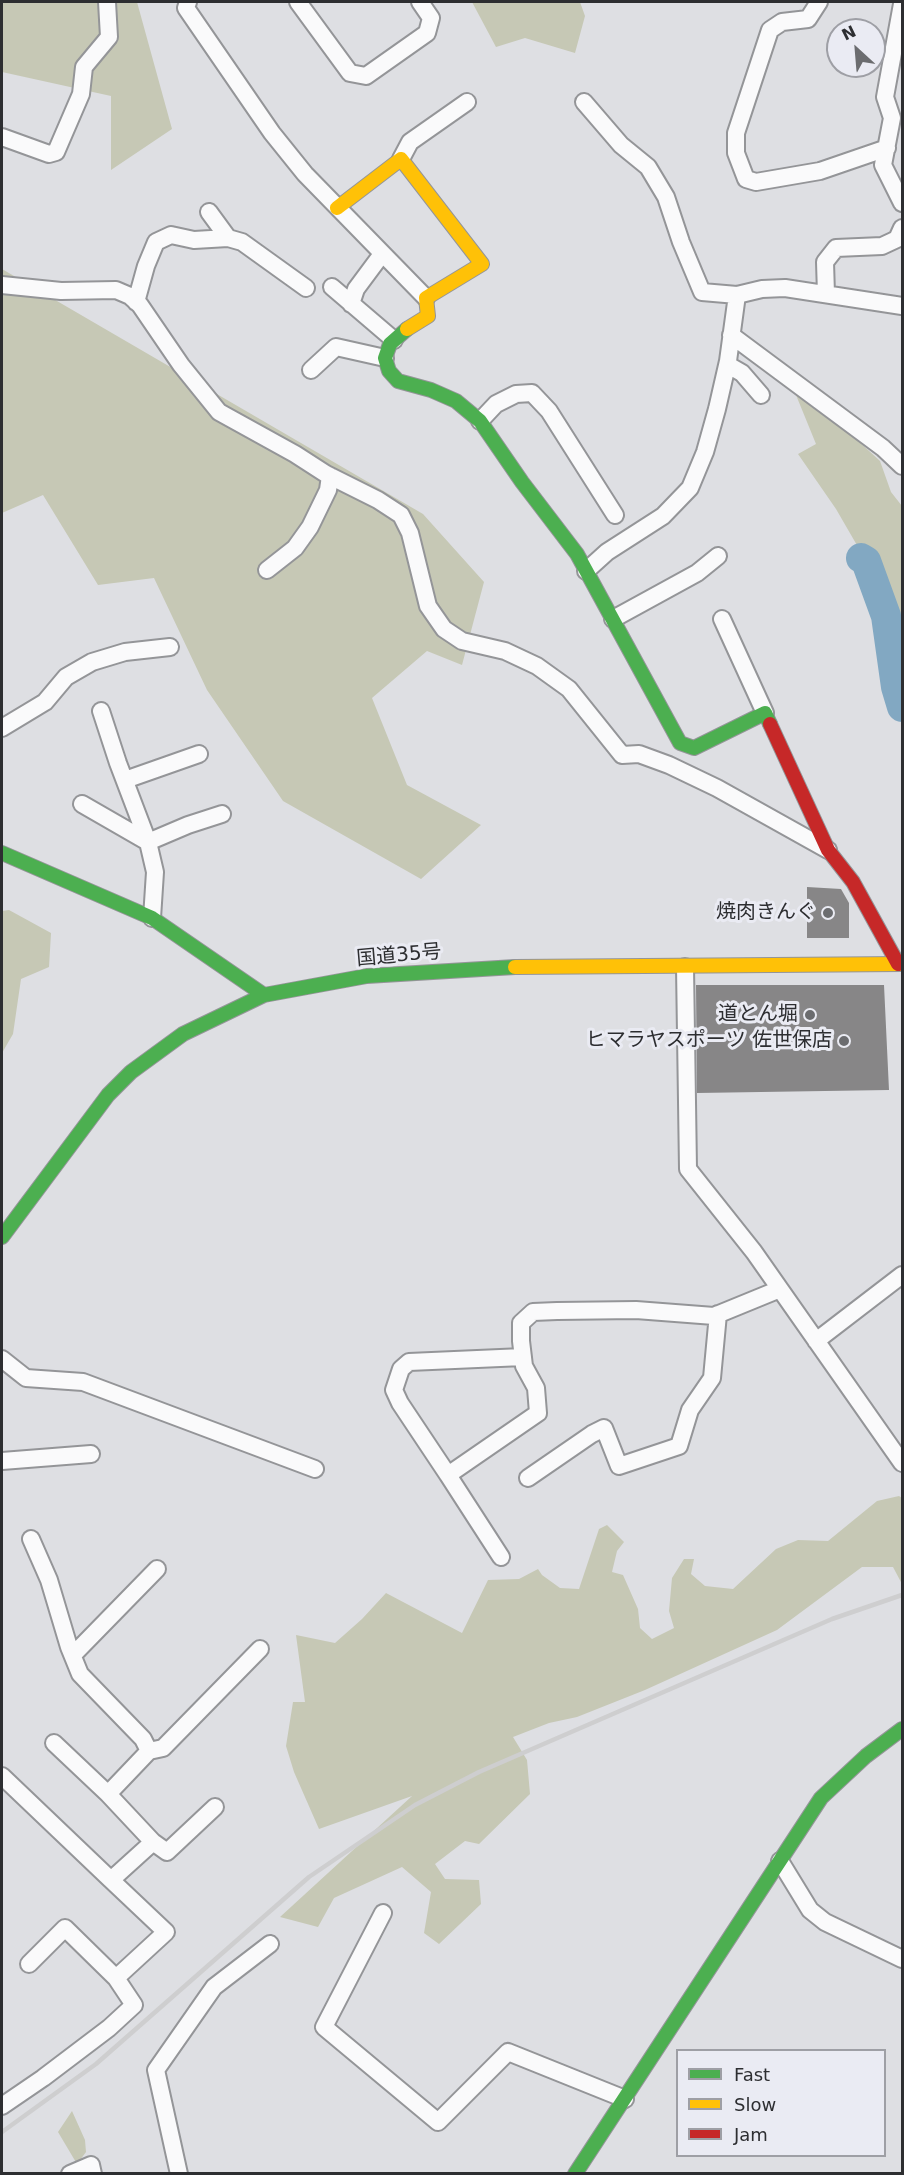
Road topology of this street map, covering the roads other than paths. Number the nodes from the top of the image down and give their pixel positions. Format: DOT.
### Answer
graph roads {
  1 [pos="107,2"];
  2 [pos="188,2"];
  3 [pos="298,2"];
  4 [pos="420,2"];
  5 [pos="819,2"];
  6 [pos="903,4"];
  7 [pos="467,102"];
  8 [pos="584,102"];
  9 [pos="2,137"];
  10 [pos="887,148"];
  11 [pos="401,159"];
  12 [pos="903,203"];
  13 [pos="337,208"];
  14 [pos="209,212"];
  15 [pos="903,228"];
  16 [pos="228,238"];
  17 [pos="382,254"];
  18 [pos="2,285"];
  19 [pos="332,287"];
  20 [pos="306,288"];
  21 [pos="826,294"];
  22 [pos="737,295"];
  23 [pos="426,298"];
  24 [pos="136,302"];
  25 [pos="351,304"];
  26 [pos="903,306"];
  27 [pos="731,335"];
  28 [pos="394,340"];
  29 [pos="385,358"];
  30 [pos="728,365"];
  31 [pos="311,370"];
  32 [pos="761,395"];
  33 [pos="480,421"];
  34 [pos="903,466"];
  35 [pos="330,476"];
  36 [pos="615,515"];
  37 [pos="718,556"];
  38 [pos="267,570"];
  39 [pos="586,571"];
  40 [pos="614,619"];
  41 [pos="722,619"];
  42 [pos="170,647"];
  43 [pos="101,711"];
  44 [pos="765,713"];
  45 [pos="2,728"];
  46 [pos="199,754"];
  47 [pos="125,780"];
  48 [pos="81,804"];
  49 [pos="222,814"];
  50 [pos="148,842"];
  51 [pos="828,850"];
  52 [pos="2,853"];
  53 [pos="152,918"];
  54 [pos="900,964"];
  55 [pos="684,967"];
  56 [pos="264,995"];
  57 [pos="2,1237"];
  58 [pos="903,1275"];
  59 [pos="780,1289"];
  60 [pos="718,1314"];
  61 [pos="816,1341"];
  62 [pos="523,1357"];
  63 [pos="2,1359"];
  64 [pos="91,1454"];
  65 [pos="2,1461"];
  66 [pos="903,1463"];
  67 [pos="315,1469"];
  68 [pos="448,1475"];
  69 [pos="528,1478"];
  70 [pos="31,1539"];
  71 [pos="501,1557"];
  72 [pos="157,1569"];
  73 [pos="260,1649"];
  74 [pos="72,1655"];
  75 [pos="903,1729"];
  76 [pos="54,1743"];
  77 [pos="148,1750"];
  78 [pos="2,1776"];
  79 [pos="108,1794"];
  80 [pos="215,1807"];
  81 [pos="153,1842"];
  82 [pos="780,1861"];
  83 [pos="111,1880"];
  84 [pos="382,1913"];
  85 [pos="270,1944"];
  86 [pos="903,1959"];
  87 [pos="29,1964"];
  88 [pos="116,1978"];
  89 [pos="625,2099"];
  90 [pos="2,2106"];
  91 [pos="70,2174"];
  92 [pos="93,2174"];
  93 [pos="179,2174"];
  94 [pos="575,2174"];
  1 -- 9 [label="street"];
  2 -- 13 [label="street"];
  3 -- 4 [label="street"];
  5 -- 10 [label="street"];
  6 -- 10 [label="street"];
  7 -- 11 [label="street"];
  8 -- 22 [label="street"];
  10 -- 12 [label="street"];
  11 -- 13 [label="main road"];
  11 -- 23 [label="main road"];
  13 -- 17 [label="street"];
  14 -- 16 [label="street"];
  15 -- 21 [label="street"];
  16 -- 20 [label="street"];
  16 -- 24 [label="street"];
  17 -- 23 [label="street"];
  17 -- 25 [label="street"];
  18 -- 24 [label="street"];
  19 -- 25 [label="street"];
  21 -- 22 [label="street"];
  21 -- 26 [label="street"];
  22 -- 27 [label="street"];
  23 -- 28 [label="main road"];
  24 -- 35 [label="street"];
  25 -- 28 [label="street"];
  27 -- 30 [label="street"];
  27 -- 34 [label="street"];
  28 -- 29 [label="main road"];
  29 -- 31 [label="street"];
  29 -- 33 [label="main road"];
  30 -- 32 [label="street"];
  30 -- 39 [label="street"];
  33 -- 36 [label="street"];
  33 -- 39 [label="main road"];
  35 -- 38 [label="street"];
  35 -- 51 [label="street"];
  37 -- 40 [label="street"];
  39 -- 40 [label="main road"];
  40 -- 44 [label="main road"];
  41 -- 44 [label="street"];
  42 -- 45 [label="street"];
  43 -- 47 [label="street"];
  44 -- 51 [label="main road"];
  46 -- 47 [label="street"];
  47 -- 50 [label="street"];
  48 -- 50 [label="street"];
  49 -- 50 [label="street"];
  50 -- 53 [label="street"];
  51 -- 54 [label="main road"];
  52 -- 53 [label="main road"];
  53 -- 56 [label="main road"];
  54 -- 55 [label="main road, 国道35号"];
  55 -- 56 [label="main road, 国道35号"];
  55 -- 59 [label="street"];
  56 -- 57 [label="main road, 国道35号"];
  58 -- 61 [label="street"];
  59 -- 60 [label="street"];
  59 -- 61 [label="street"];
  60 -- 62 [label="street"];
  60 -- 69 [label="street"];
  61 -- 66 [label="street"];
  62 -- 68 [label="street"];
  62 -- 68 [label="street"];
  63 -- 67 [label="street"];
  64 -- 65 [label="street"];
  68 -- 71 [label="street"];
  70 -- 74 [label="street"];
  72 -- 74 [label="street"];
  73 -- 77 [label="street"];
  74 -- 77 [label="street"];
  75 -- 82 [label="main road"];
  76 -- 79 [label="street"];
  77 -- 79 [label="street"];
  78 -- 83 [label="street"];
  79 -- 81 [label="street"];
  80 -- 81 [label="street"];
  81 -- 83 [label="street"];
  82 -- 86 [label="street"];
  82 -- 89 [label="main road"];
  83 -- 88 [label="street"];
  84 -- 89 [label="street"];
  85 -- 93 [label="street"];
  87 -- 88 [label="street"];
  88 -- 90 [label="street"];
  89 -- 94 [label="main road"];
  91 -- 92 [label="street"];
}
